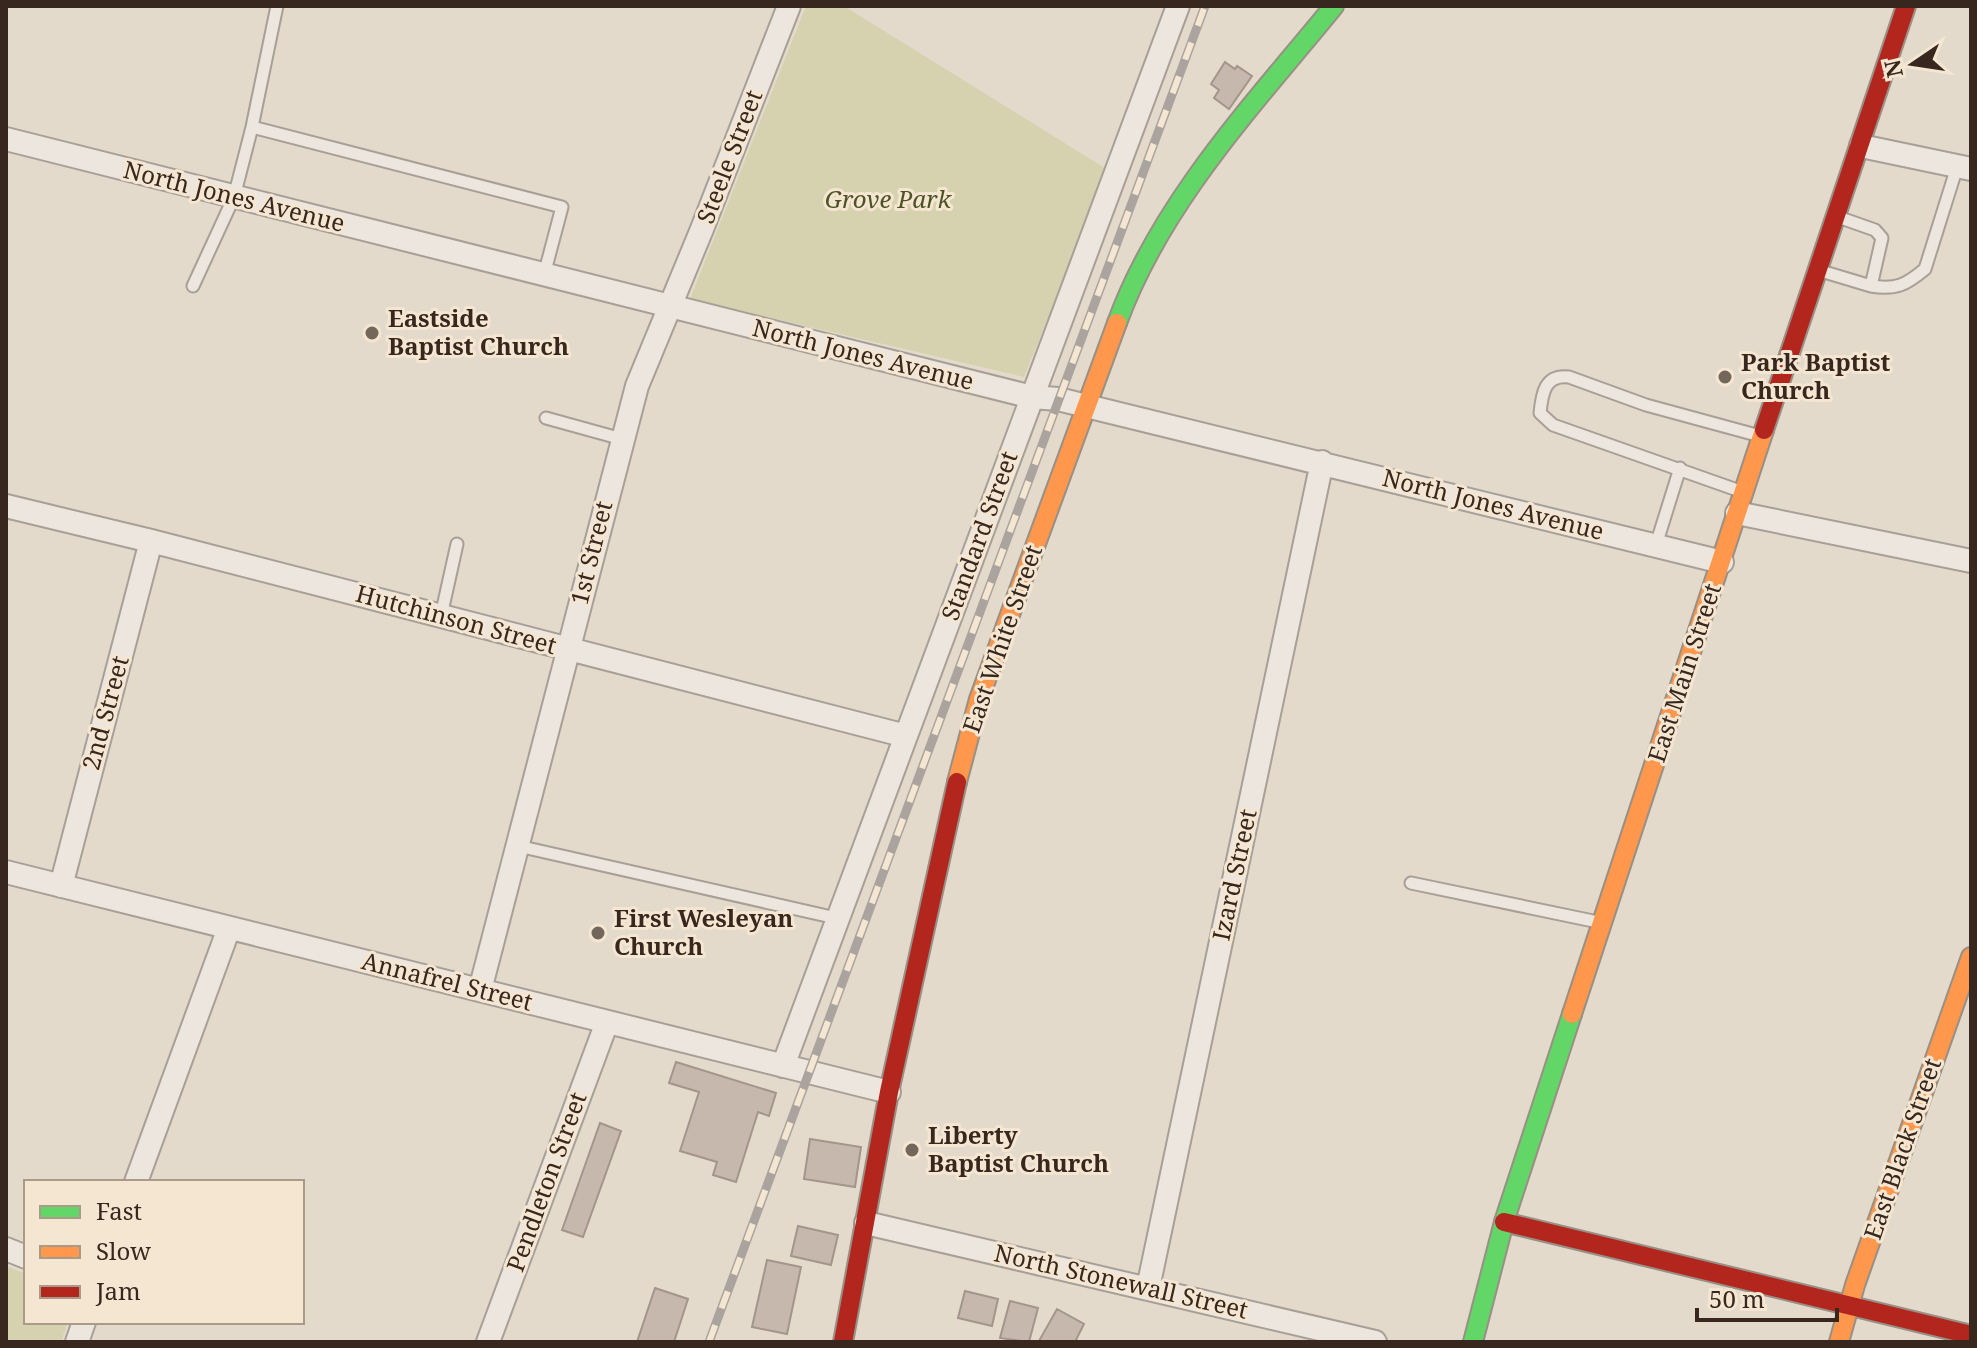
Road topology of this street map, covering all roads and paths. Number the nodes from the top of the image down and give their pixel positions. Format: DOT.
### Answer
graph roads {
  1 [pos="277,6"];
  2 [pos="789,6"];
  3 [pos="1178,6"];
  4 [pos="1334,6"];
  5 [pos="1906,6"];
  6 [pos="252,127"];
  7 [pos="6,139"];
  8 [pos="1861,146"];
  9 [pos="1964,168"];
  10 [pos="234,197"];
  11 [pos="1834,216"];
  12 [pos="1816,270"];
  13 [pos="544,275"];
  14 [pos="193,286"];
  15 [pos="1871,286"];
  16 [pos="670,307"];
  17 [pos="1032,397"];
  18 [pos="1085,406"];
  19 [pos="546,418"];
  20 [pos="1762,437"];
  21 [pos="622,439"];
  22 [pos="1322,462"];
  23 [pos="1680,468"];
  24 [pos="1741,503"];
  25 [pos="6,506"];
  26 [pos="151,541"];
  27 [pos="457,544"];
  28 [pos="1656,545"];
  29 [pos="1971,561"];
  30 [pos="1722,562"];
  31 [pos="441,616"];
  32 [pos="568,649"];
  33 [pos="906,736"];
  34 [pos="518,846"];
  35 [pos="6,872"];
  36 [pos="1411,883"];
  37 [pos="61,886"];
  38 [pos="836,918"];
  39 [pos="1603,922"];
  40 [pos="229,928"];
  41 [pos="1971,957"];
  42 [pos="480,990"];
  43 [pos="607,1022"];
  44 [pos="783,1066"];
  45 [pos="889,1092"];
  46 [pos="137,1180"];
  47 [pos="1504,1222"];
  48 [pos="866,1223"];
  49 [pos="1148,1288"];
  50 [pos="1849,1305"];
  51 [pos="1971,1335"];
  52 [pos="488,1342"];
  53 [pos="843,1342"];
  54 [pos="1375,1342"];
  55 [pos="1473,1342"];
  56 [pos="1839,1342"];
  1 -- 6 [label="lane"];
  2 -- 16 [label="street, Steele Street"];
  3 -- 17 [label="street, Standard Street"];
  4 -- 18 [label="street, East White Street"];
  5 -- 8 [label="street, East Main Street"];
  6 -- 10 [label="lane"];
  6 -- 13 [label="lane"];
  7 -- 10 [label="street, North Jones Avenue"];
  8 -- 9 [label="street"];
  8 -- 11 [label="street, East Main Street"];
  9 -- 15 [label="lane"];
  10 -- 13 [label="street, North Jones Avenue"];
  10 -- 14 [label="lane"];
  11 -- 12 [label="street, East Main Street"];
  11 -- 15 [label="lane"];
  12 -- 15 [label="lane"];
  12 -- 20 [label="street, East Main Street"];
  13 -- 16 [label="street, North Jones Avenue"];
  16 -- 17 [label="street, North Jones Avenue"];
  16 -- 21 [label="street, 1st Street"];
  17 -- 18 [label="street, North Jones Avenue"];
  17 -- 33 [label="street, Standard Street"];
  18 -- 22 [label="street, North Jones Avenue"];
  18 -- 45 [label="street, East White Street"];
  19 -- 21 [label="lane"];
  20 -- 23 [label="lane"];
  20 -- 24 [label="street, East Main Street"];
  21 -- 32 [label="street, 1st Street"];
  22 -- 28 [label="street, North Jones Avenue"];
  22 -- 49 [label="street, Izard Street"];
  23 -- 24 [label="lane"];
  23 -- 28 [label="lane"];
  24 -- 29 [label="street"];
  24 -- 30 [label="street, East Main Street"];
  25 -- 26 [label="street, Hutchinson Street"];
  26 -- 31 [label="street, Hutchinson Street"];
  26 -- 37 [label="street, 2nd Street"];
  27 -- 31 [label="lane"];
  28 -- 30 [label="street, North Jones Avenue"];
  30 -- 39 [label="street, East Main Street"];
  31 -- 32 [label="street, Hutchinson Street"];
  32 -- 33 [label="street, Hutchinson Street"];
  32 -- 34 [label="street, 1st Street"];
  33 -- 38 [label="street, Standard Street"];
  34 -- 38 [label="lane"];
  34 -- 42 [label="street, 1st Street"];
  35 -- 37 [label="street, Annafrel Street"];
  36 -- 39 [label="lane"];
  37 -- 40 [label="street, Annafrel Street"];
  38 -- 44 [label="street, Standard Street"];
  39 -- 47 [label="street, East Main Street"];
  40 -- 42 [label="street, Annafrel Street"];
  40 -- 46 [label="street"];
  41 -- 50 [label="street, East Black Street"];
  42 -- 43 [label="street, Annafrel Street"];
  43 -- 44 [label="street, Annafrel Street"];
  43 -- 52 [label="street, Pendleton Street"];
  44 -- 45 [label="street, Annafrel Street"];
  45 -- 48 [label="street, East White Street"];
  47 -- 50 [label="street"];
  47 -- 55 [label="street, East Main Street"];
  48 -- 49 [label="street, North Stonewall Street"];
  48 -- 53 [label="street, East White Street"];
  49 -- 54 [label="street, North Stonewall Street"];
  50 -- 51 [label="street"];
  50 -- 56 [label="street, East Black Street"];
}
